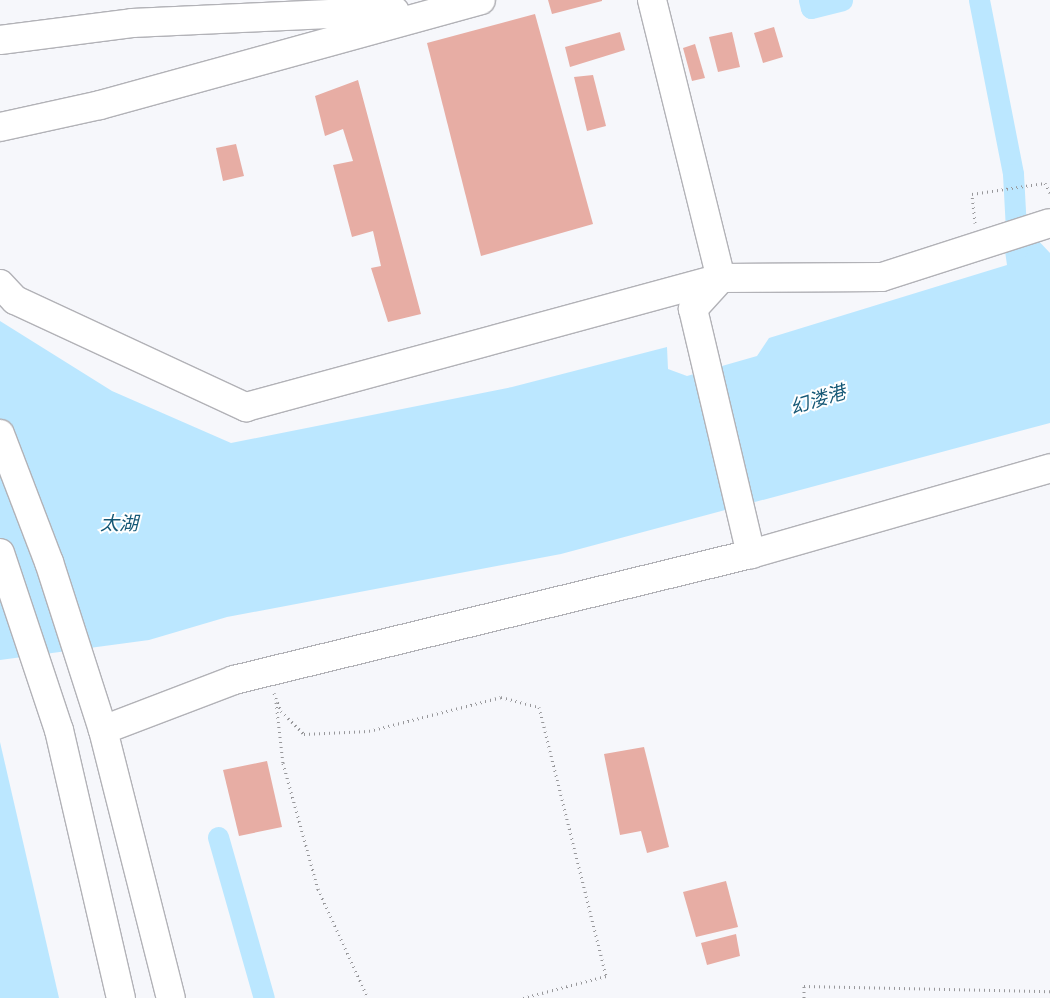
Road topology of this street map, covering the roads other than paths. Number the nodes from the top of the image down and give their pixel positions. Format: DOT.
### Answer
graph roads {
  1 [pos="480,0"];
  2 [pos="652,0"];
  3 [pos="0,40"];
  4 [pos="0,127"];
  5 [pos="1050,223"];
  6 [pos="721,278"];
  7 [pos="0,284"];
  8 [pos="0,434"];
  9 [pos="1050,468"];
  10 [pos="0,554"];
  11 [pos="751,554"];
  12 [pos="103,730"];
  13 [pos="121,998"];
  14 [pos="171,998"];
  1 -- 3 [label="street"];
  1 -- 4 [label="street"];
  2 -- 6 [label="street"];
  5 -- 6 [label="street"];
  6 -- 7 [label="street"];
  6 -- 11 [label="street"];
  8 -- 12 [label="street"];
  9 -- 11 [label="street"];
  10 -- 13 [label="street"];
  11 -- 12 [label="street"];
  12 -- 14 [label="street"];
}
